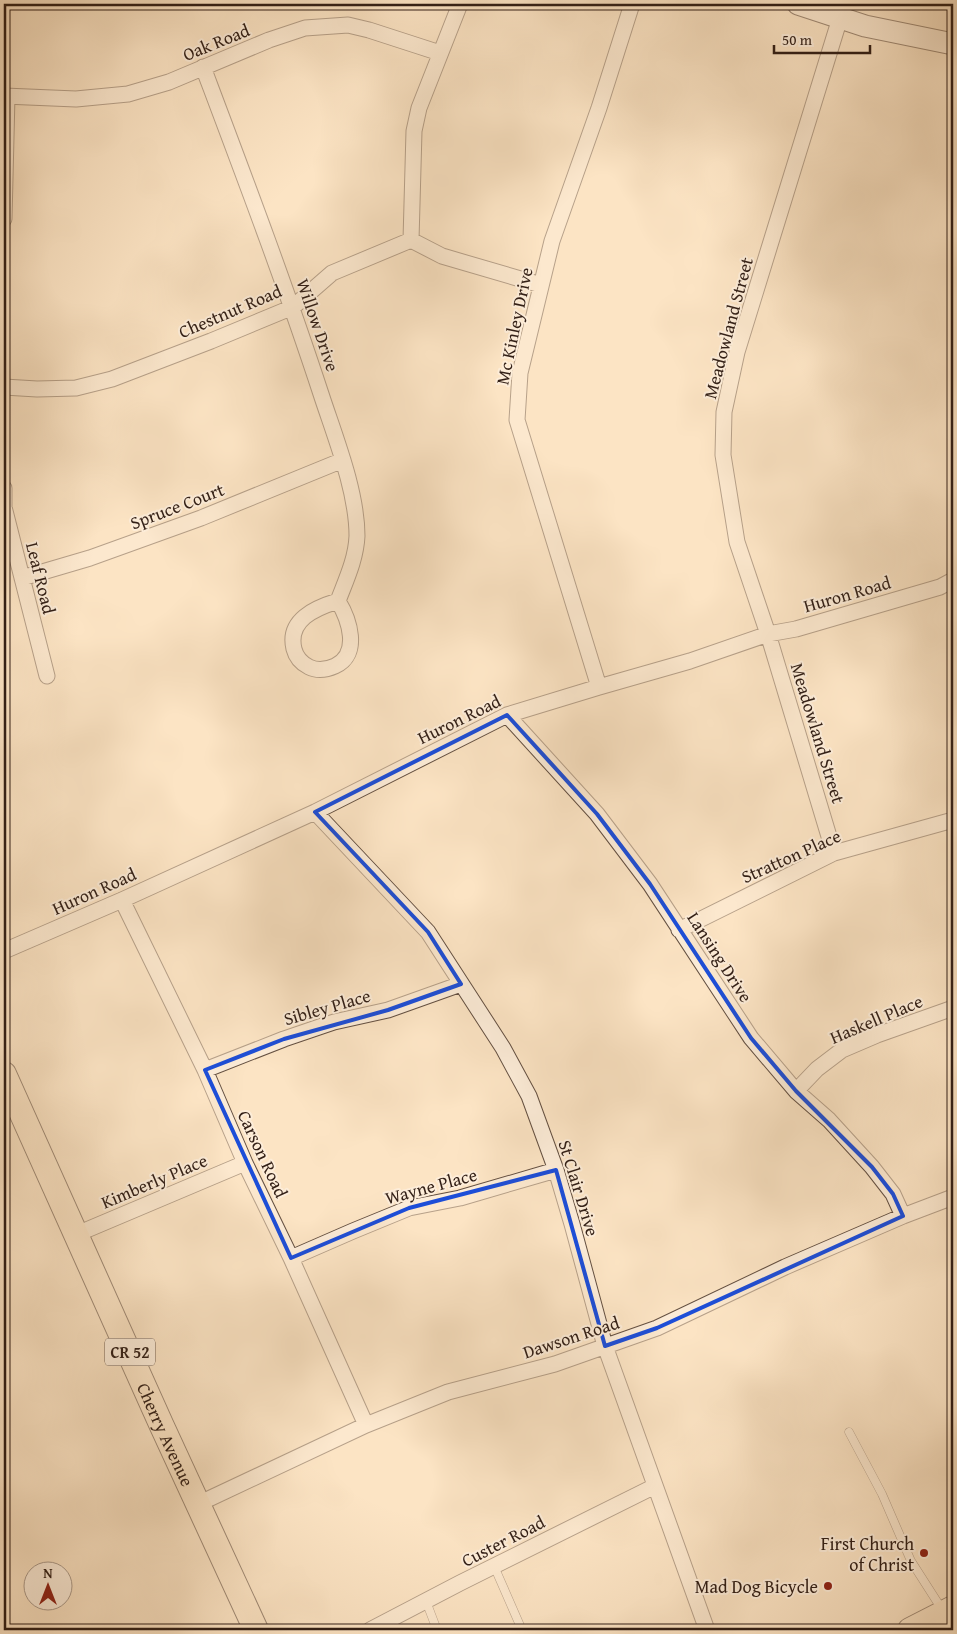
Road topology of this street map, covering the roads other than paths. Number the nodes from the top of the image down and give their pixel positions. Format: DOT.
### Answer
graph roads {
  1 [pos="460,4"];
  2 [pos="632,4"];
  3 [pos="798,4"];
  4 [pos="840,18"];
  5 [pos="953,44"];
  6 [pos="440,53"];
  7 [pos="203,67"];
  8 [pos="5,96"];
  9 [pos="4,219"];
  10 [pos="411,240"];
  11 [pos="541,285"];
  12 [pos="292,306"];
  13 [pos="4,387"];
  14 [pos="343,460"];
  15 [pos="4,488"];
  16 [pos="22,578"];
  17 [pos="953,580"];
  18 [pos="338,601"];
  19 [pos="768,634"];
  20 [pos="47,676"];
  21 [pos="599,687"];
  22 [pos="508,715"];
  23 [pos="315,812"];
  24 [pos="953,820"];
  25 [pos="834,853"];
  26 [pos="122,900"];
  27 [pos="679,930"];
  28 [pos="4,951"];
  29 [pos="461,984"];
  30 [pos="953,1008"];
  31 [pos="205,1070"];
  32 [pos="4,1074"];
  33 [pos="796,1091"];
  34 [pos="245,1163"];
  35 [pos="556,1170"];
  36 [pos="953,1197"];
  37 [pos="903,1216"];
  38 [pos="77,1234"];
  39 [pos="291,1258"];
  40 [pos="605,1346"];
  41 [pos="366,1425"];
  42 [pos="849,1432"];
  43 [pos="655,1486"];
  44 [pos="198,1504"];
  45 [pos="494,1566"];
  46 [pos="426,1601"];
  47 [pos="949,1611"];
  48 [pos="256,1630"];
  49 [pos="370,1630"];
  50 [pos="437,1630"];
  51 [pos="522,1630"];
  52 [pos="707,1630"];
  53 [pos="910,1630"];
  1 -- 6 [label="street"];
  2 -- 11 [label="street, Mc Kinley Drive"];
  3 -- 4 [label="main road"];
  4 -- 5 [label="main road"];
  4 -- 19 [label="street, Meadowland Street"];
  6 -- 7 [label="street, Oak Road"];
  6 -- 10 [label="street"];
  7 -- 8 [label="street, Oak Road"];
  7 -- 12 [label="street, Willow Drive"];
  8 -- 9 [label="street"];
  10 -- 11 [label="street"];
  10 -- 12 [label="street, Chestnut Road"];
  11 -- 21 [label="street, Mc Kinley Drive"];
  12 -- 13 [label="street, Chestnut Road"];
  12 -- 14 [label="street, Willow Drive"];
  14 -- 16 [label="street, Spruce Court"];
  14 -- 18 [label="street, Willow Drive"];
  15 -- 16 [label="street, Leaf Road"];
  16 -- 20 [label="street, Leaf Road"];
  17 -- 19 [label="street, Huron Road"];
  18 -- 18 [label="street"];
  19 -- 21 [label="street, Huron Road"];
  19 -- 25 [label="street, Meadowland Street"];
  21 -- 22 [label="street, Huron Road"];
  22 -- 23 [label="street, Huron Road"];
  22 -- 27 [label="street, Lansing Drive"];
  23 -- 26 [label="street, Huron Road"];
  23 -- 29 [label="street, St Clair Drive"];
  24 -- 25 [label="street, Stratton Place"];
  25 -- 27 [label="street, Stratton Place"];
  26 -- 28 [label="street, Huron Road"];
  26 -- 31 [label="street, Carson Road"];
  27 -- 33 [label="street, Lansing Drive"];
  29 -- 31 [label="street, Sibley Place"];
  29 -- 35 [label="street, St Clair Drive"];
  30 -- 33 [label="street, Haskell Place"];
  31 -- 34 [label="street, Carson Road"];
  32 -- 38 [label="main road, Cherry Avenue / CR 52"];
  33 -- 37 [label="street, Lansing Drive"];
  34 -- 38 [label="street, Kimberly Place"];
  34 -- 39 [label="street, Carson Road"];
  35 -- 39 [label="street, Wayne Place"];
  35 -- 40 [label="street, St Clair Drive"];
  36 -- 37 [label="street, Dawson Road"];
  37 -- 40 [label="street, Dawson Road"];
  38 -- 44 [label="main road, Cherry Avenue / CR 52"];
  39 -- 41 [label="street, Carson Road"];
  40 -- 41 [label="street, Dawson Road"];
  40 -- 43 [label="street, St Clair Drive"];
  41 -- 44 [label="street, Dawson Road"];
  42 -- 47 [label="lane"];
  43 -- 45 [label="street, Custer Road"];
  43 -- 52 [label="street, St Clair Drive"];
  44 -- 48 [label="main road, Cherry Avenue / CR 52"];
  45 -- 46 [label="street, Custer Road"];
  45 -- 51 [label="lane"];
  46 -- 49 [label="street, Custer Road"];
  46 -- 50 [label="lane"];
  47 -- 53 [label="main road"];
}
